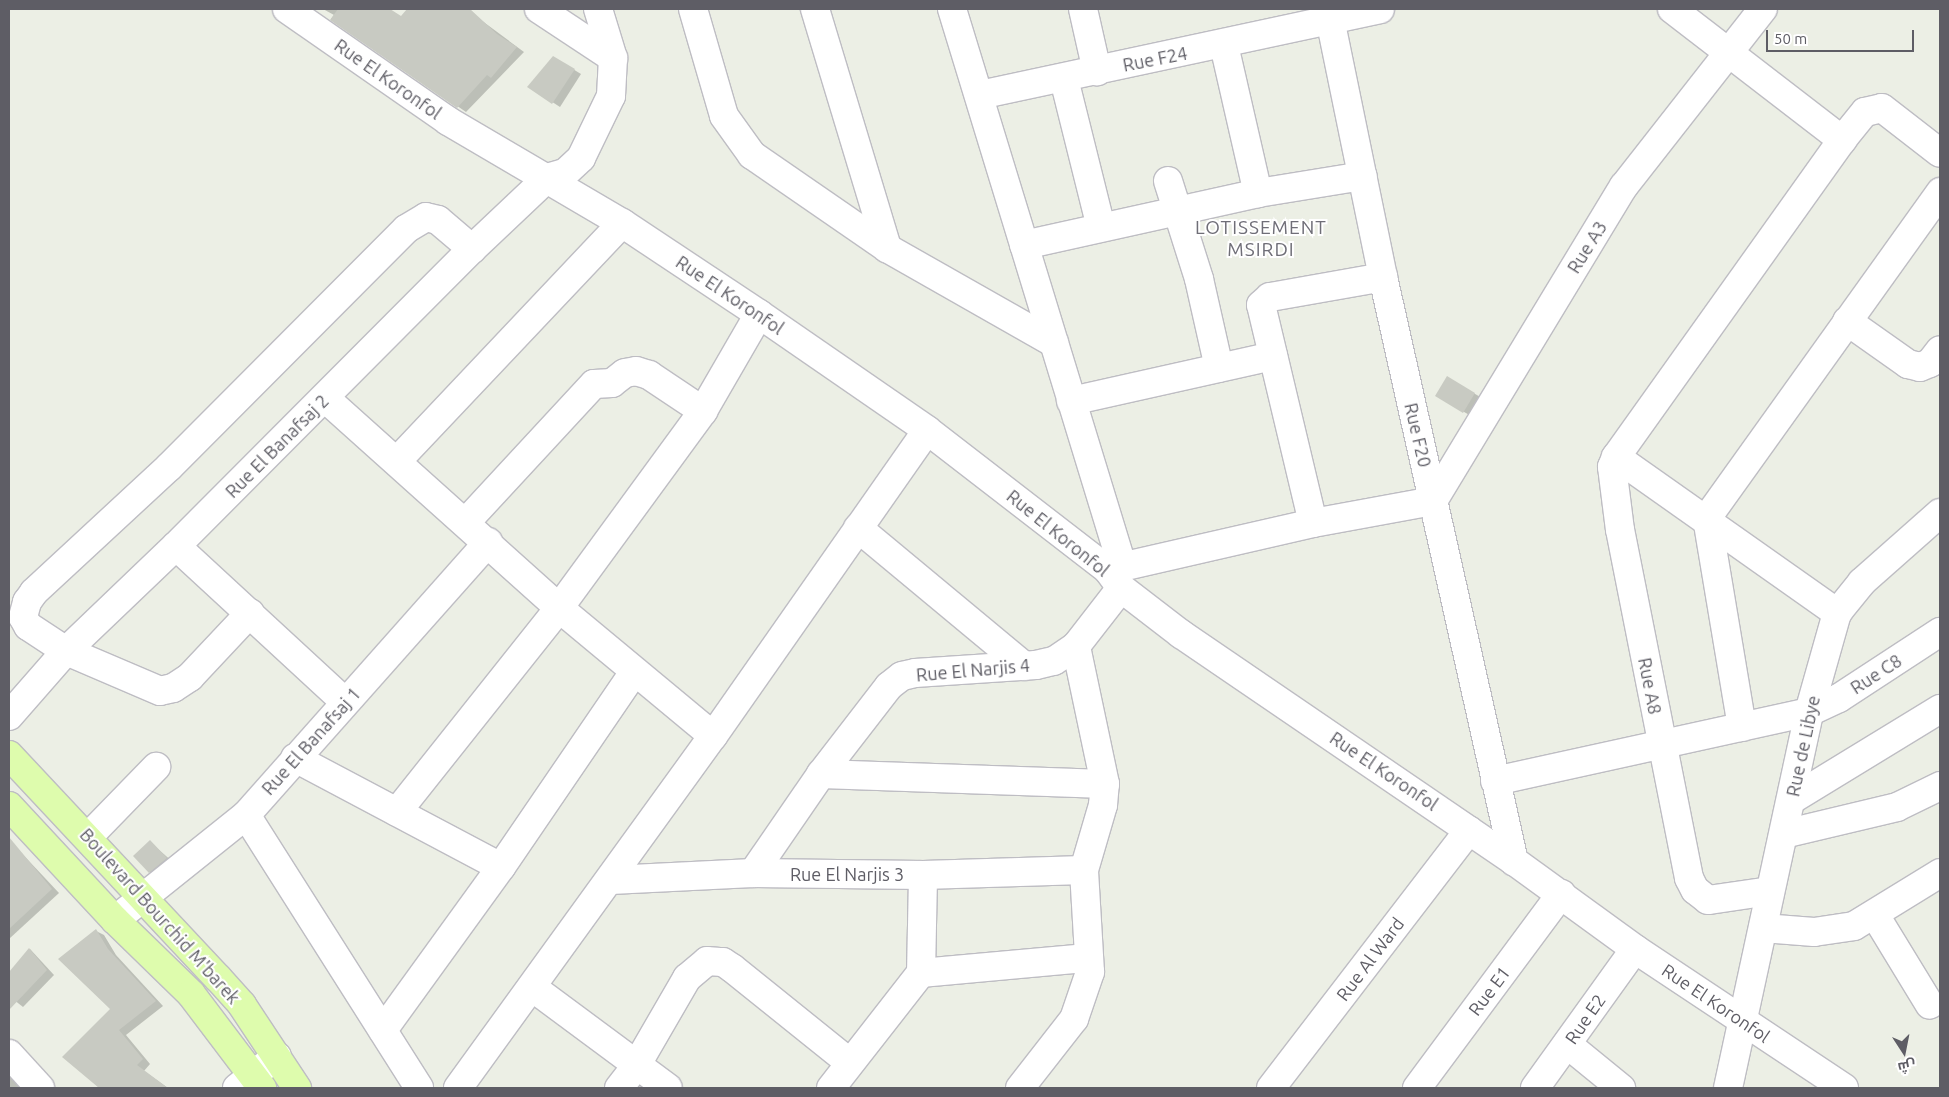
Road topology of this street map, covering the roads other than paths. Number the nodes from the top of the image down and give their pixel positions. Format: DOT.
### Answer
graph roads {
  1 [pos="287,9"];
  2 [pos="539,9"];
  3 [pos="598,9"];
  4 [pos="692,9"];
  5 [pos="815,9"];
  6 [pos="952,9"];
  7 [pos="1083,9"];
  8 [pos="1380,9"];
  9 [pos="1672,9"];
  10 [pos="1763,9"];
  11 [pos="1329,15"];
  12 [pos="1224,45"];
  13 [pos="1728,51"];
  14 [pos="613,58"];
  15 [pos="1097,71"];
  16 [pos="1064,78"];
  17 [pos="980,96"];
  18 [pos="1842,140"];
  19 [pos="1940,153"];
  20 [pos="1363,176"];
  21 [pos="547,178"];
  22 [pos="1168,181"];
  23 [pos="1940,192"];
  24 [pos="1258,193"];
  25 [pos="1179,210"];
  26 [pos="622,223"];
  27 [pos="1101,227"];
  28 [pos="1024,245"];
  29 [pos="887,248"];
  30 [pos="472,249"];
  31 [pos="1383,278"];
  32 [pos="759,314"];
  33 [pos="1847,322"];
  34 [pos="1054,343"];
  35 [pos="1940,350"];
  36 [pos="1273,356"];
  37 [pos="1219,368"];
  38 [pos="325,398"];
  39 [pos="1071,401"];
  40 [pos="703,411"];
  41 [pos="927,430"];
  42 [pos="1616,456"];
  43 [pos="398,460"];
  44 [pos="1433,501"];
  45 [pos="1940,513"];
  46 [pos="1707,518"];
  47 [pos="466,522"];
  48 [pos="1313,523"];
  49 [pos="858,528"];
  50 [pos="488,542"];
  51 [pos="176,546"];
  52 [pos="1117,574"];
  53 [pos="559,608"];
  54 [pos="250,613"];
  55 [pos="1837,613"];
  56 [pos="1940,632"];
  57 [pos="1076,646"];
  58 [pos="66,651"];
  59 [pos="1024,666"];
  60 [pos="634,672"];
  61 [pos="345,702"];
  62 [pos="1940,709"];
  63 [pos="1809,712"];
  64 [pos="9,716"];
  65 [pos="1742,727"];
  66 [pos="713,736"];
  67 [pos="1662,744"];
  68 [pos="9,755"];
  69 [pos="295,758"];
  70 [pos="156,767"];
  71 [pos="821,774"];
  72 [pos="1495,781"];
  73 [pos="1105,784"];
  74 [pos="1940,786"];
  75 [pos="1791,800"];
  76 [pos="9,806"];
  77 [pos="397,812"];
  78 [pos="246,815"];
  79 [pos="1469,830"];
  80 [pos="1784,834"];
  81 [pos="88,837"];
  82 [pos="1514,861"];
  83 [pos="501,867"];
  84 [pos="1084,870"];
  85 [pos="753,873"];
  86 [pos="1940,873"];
  87 [pos="923,875"];
  88 [pos="611,880"];
  89 [pos="1770,891"];
  90 [pos="1561,894"];
  91 [pos="144,897"];
  92 [pos="1875,915"];
  93 [pos="116,920"];
  94 [pos="1763,928"];
  95 [pos="1635,949"];
  96 [pos="1087,958"];
  97 [pos="922,973"];
  98 [pos="532,988"];
  99 [pos="1930,1005"];
  100 [pos="1744,1021"];
  101 [pos="383,1030"];
  102 [pos="1567,1044"];
  103 [pos="9,1054"];
  104 [pos="277,1056"];
  105 [pos="850,1063"];
  106 [pos="636,1066"];
  107 [pos="250,1084"];
  108 [pos="1830,1084"];
  109 [pos="40,1088"];
  110 [pos="297,1088"];
  111 [pos="419,1088"];
  112 [pos="458,1088"];
  113 [pos="619,1088"];
  114 [pos="668,1088"];
  115 [pos="831,1088"];
  116 [pos="1020,1088"];
  117 [pos="1271,1088"];
  118 [pos="1417,1088"];
  119 [pos="1535,1088"];
  120 [pos="1621,1088"];
  121 [pos="1728,1088"];
  1 -- 21 [label="street, Rue El Koronfol"];
  2 -- 14 [label="street"];
  3 -- 14 [label="street"];
  4 -- 29 [label="street"];
  5 -- 29 [label="street"];
  6 -- 17 [label="street"];
  7 -- 15 [label="street"];
  8 -- 11 [label="street, Rue F24"];
  9 -- 13 [label="street"];
  10 -- 13 [label="street, Rue A3"];
  11 -- 12 [label="street, Rue F24"];
  11 -- 20 [label="street, Rue F20"];
  12 -- 15 [label="street, Rue F24"];
  12 -- 24 [label="street"];
  13 -- 18 [label="street"];
  13 -- 44 [label="street, Rue A3"];
  14 -- 21 [label="street"];
  15 -- 16 [label="street, Rue F24"];
  16 -- 17 [label="street, Rue F24"];
  16 -- 27 [label="street"];
  17 -- 28 [label="street"];
  18 -- 19 [label="street"];
  18 -- 42 [label="street"];
  20 -- 24 [label="street"];
  20 -- 31 [label="street, Rue F20"];
  21 -- 26 [label="street, Rue El Koronfol"];
  21 -- 30 [label="street, Rue El Banafsaj 2"];
  22 -- 25 [label="street"];
  23 -- 33 [label="street"];
  24 -- 25 [label="street"];
  25 -- 27 [label="street"];
  25 -- 37 [label="street"];
  26 -- 32 [label="street, Rue El Koronfol"];
  26 -- 43 [label="street"];
  27 -- 28 [label="street"];
  28 -- 34 [label="street"];
  29 -- 34 [label="street"];
  30 -- 38 [label="street, Rue El Banafsaj 2"];
  30 -- 58 [label="street"];
  31 -- 36 [label="street"];
  31 -- 44 [label="street, Rue F20"];
  32 -- 40 [label="street"];
  32 -- 41 [label="street, Rue El Koronfol"];
  33 -- 35 [label="street"];
  33 -- 46 [label="street"];
  34 -- 39 [label="street"];
  36 -- 37 [label="street"];
  36 -- 48 [label="street"];
  37 -- 39 [label="street"];
  38 -- 43 [label="street"];
  38 -- 51 [label="street, Rue El Banafsaj 2"];
  39 -- 52 [label="street"];
  40 -- 47 [label="street"];
  40 -- 53 [label="street"];
  41 -- 49 [label="street"];
  41 -- 52 [label="street, Rue El Koronfol"];
  42 -- 46 [label="street"];
  42 -- 67 [label="street, Rue A8"];
  43 -- 47 [label="street"];
  44 -- 48 [label="street"];
  44 -- 72 [label="street, Rue F20"];
  45 -- 55 [label="street, Rue de Libye"];
  46 -- 55 [label="street"];
  46 -- 65 [label="street"];
  47 -- 50 [label="street"];
  48 -- 52 [label="street"];
  49 -- 59 [label="street"];
  49 -- 66 [label="street"];
  50 -- 53 [label="street"];
  50 -- 61 [label="street, Rue El Banafsaj 1"];
  51 -- 54 [label="street"];
  51 -- 58 [label="street, Rue El Banafsaj 2"];
  52 -- 57 [label="street"];
  52 -- 79 [label="street, Rue El Koronfol"];
  53 -- 60 [label="street"];
  53 -- 77 [label="street"];
  54 -- 58 [label="street"];
  54 -- 61 [label="street"];
  55 -- 63 [label="street, Rue de Libye"];
  56 -- 63 [label="street, Rue C8"];
  57 -- 59 [label="street, Rue El Narjis 4"];
  57 -- 73 [label="street"];
  58 -- 64 [label="street, Rue El Banafsaj 2"];
  59 -- 71 [label="street, Rue El Narjis 4"];
  60 -- 66 [label="street"];
  60 -- 83 [label="street"];
  61 -- 69 [label="street, Rue El Banafsaj 1"];
  62 -- 75 [label="street"];
  63 -- 65 [label="street, Rue C8"];
  63 -- 75 [label="street, Rue de Libye"];
  65 -- 67 [label="street, Rue C8"];
  66 -- 88 [label="street"];
  67 -- 72 [label="street, Rue C8"];
  67 -- 89 [label="street, Rue A8"];
  68 -- 81 [label="main road, Boulevard Bourchid M'barek"];
  69 -- 77 [label="street"];
  69 -- 78 [label="street, Rue El Banafsaj 1"];
  70 -- 81 [label="street"];
  71 -- 73 [label="street"];
  71 -- 85 [label="street, Rue El Narjis 4"];
  72 -- 82 [label="street, Rue F20"];
  73 -- 84 [label="street"];
  74 -- 80 [label="street"];
  75 -- 80 [label="street, Rue de Libye"];
  76 -- 93 [label="main road, Boulevard Bourchid M'barek"];
  77 -- 83 [label="street"];
  78 -- 91 [label="street, Rue El Banafsaj 1"];
  78 -- 101 [label="street"];
  79 -- 82 [label="street, Rue El Koronfol"];
  79 -- 117 [label="street, Rue Al Ward"];
  80 -- 89 [label="street, Rue de Libye"];
  81 -- 91 [label="main road, Boulevard Bourchid M'barek"];
  82 -- 90 [label="street, Rue El Koronfol"];
  83 -- 101 [label="street"];
  84 -- 87 [label="street, Rue El Narjis 3"];
  84 -- 96 [label="street"];
  85 -- 87 [label="street, Rue El Narjis 3"];
  85 -- 88 [label="street, Rue El Narjis 3"];
  86 -- 92 [label="street"];
  87 -- 97 [label="street"];
  88 -- 98 [label="street"];
  89 -- 94 [label="street, Rue de Libye"];
  90 -- 95 [label="street, Rue El Koronfol"];
  90 -- 118 [label="street, Rue E1"];
  91 -- 93 [label="street, Rue El Banafsaj 1"];
  91 -- 104 [label="main road, Boulevard Bourchid M'barek"];
  92 -- 94 [label="street"];
  92 -- 99 [label="street"];
  93 -- 107 [label="main road, Boulevard Bourchid M'barek"];
  94 -- 100 [label="street, Rue de Libye"];
  95 -- 100 [label="street, Rue El Koronfol"];
  95 -- 102 [label="street, Rue E2"];
  96 -- 97 [label="street"];
  96 -- 116 [label="street"];
  97 -- 105 [label="street"];
  98 -- 106 [label="street"];
  98 -- 112 [label="street"];
  100 -- 108 [label="street, Rue El Koronfol"];
  100 -- 121 [label="street, Rue de Libye"];
  101 -- 111 [label="street"];
  102 -- 119 [label="street, Rue E2"];
  102 -- 120 [label="street"];
  103 -- 109 [label="street"];
  104 -- 107 [label="street"];
  104 -- 110 [label="main road, Boulevard Bourchid M'barek"];
  105 -- 106 [label="street"];
  105 -- 115 [label="street"];
  106 -- 113 [label="street"];
  106 -- 114 [label="street"];
}
